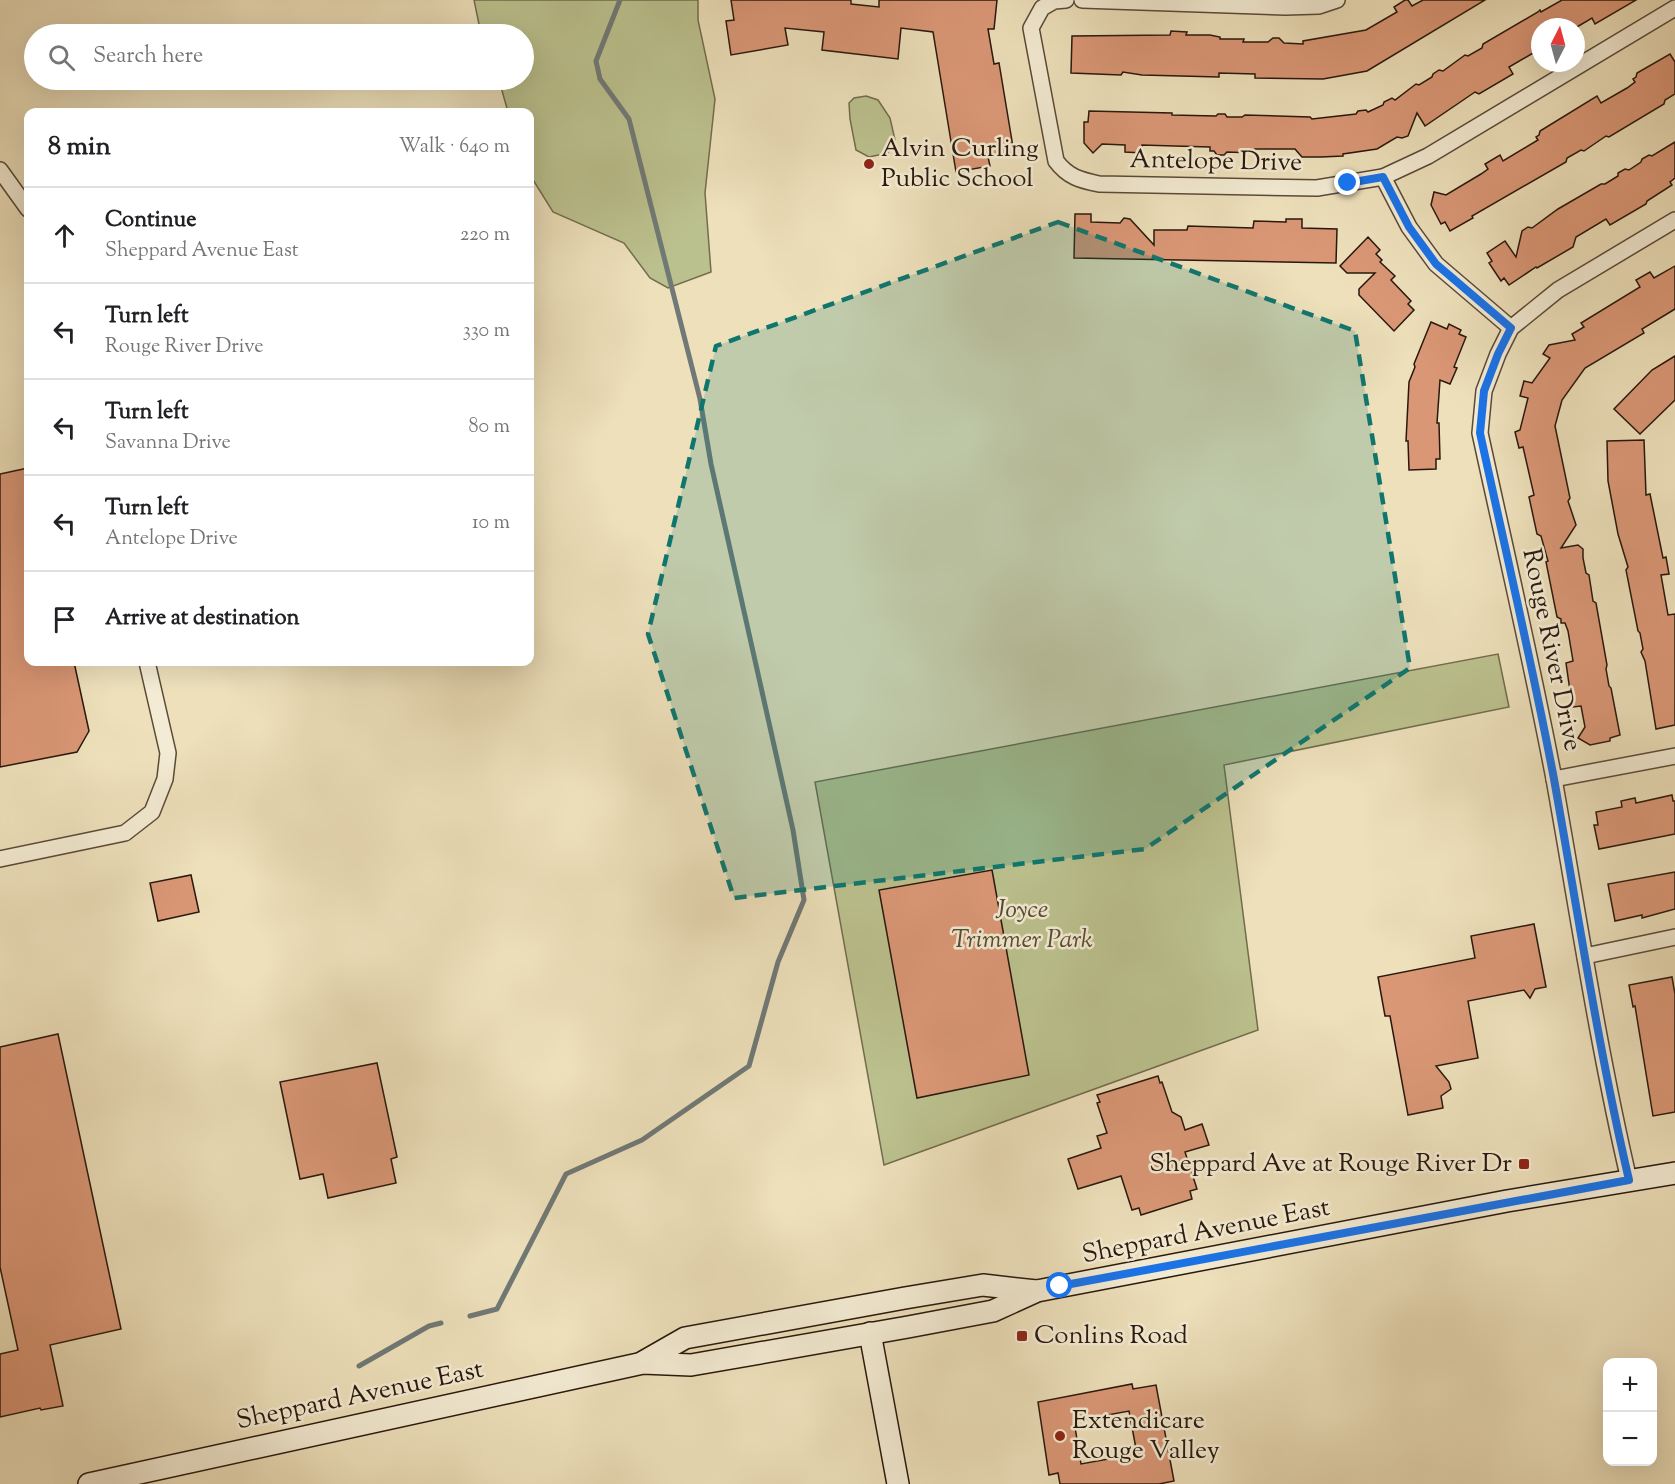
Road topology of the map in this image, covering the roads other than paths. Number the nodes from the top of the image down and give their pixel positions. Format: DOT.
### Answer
graph roads {
  1 [pos="1066,0"];
  2 [pos="1082,0"];
  3 [pos="1337,0"];
  4 [pos="1675,8"];
  5 [pos="0,171"];
  6 [pos="1383,177"];
  7 [pos="24,204"];
  8 [pos="1675,220"];
  9 [pos="1511,328"];
  10 [pos="148,666"];
  11 [pos="1675,756"];
  12 [pos="1554,779"];
  13 [pos="0,859"];
  14 [pos="1675,938"];
  15 [pos="1585,956"];
  16 [pos="1675,1173"];
  17 [pos="1629,1180"];
  18 [pos="1037,1291"];
  19 [pos="870,1333"];
  20 [pos="643,1363"];
  21 [pos="89,1484"];
  22 [pos="898,1484"];
  1 -- 6 [label="street, Antelope Drive"];
  2 -- 3 [label="street"];
  4 -- 6 [label="street, Antelope Drive"];
  5 -- 7 [label="street"];
  6 -- 9 [label="street"];
  8 -- 9 [label="street, Rouge River Drive"];
  9 -- 12 [label="street, Rouge River Drive"];
  10 -- 13 [label="street"];
  11 -- 12 [label="street"];
  12 -- 15 [label="street, Rouge River Drive"];
  14 -- 15 [label="street"];
  15 -- 17 [label="street, Rouge River Drive"];
  16 -- 17 [label="main road, Sheppard Avenue East"];
  17 -- 18 [label="main road, Sheppard Avenue East"];
  18 -- 19 [label="main road, Sheppard Avenue East"];
  18 -- 20 [label="main road, Sheppard Avenue East"];
  19 -- 20 [label="main road, Sheppard Avenue East"];
  19 -- 22 [label="main road"];
  20 -- 21 [label="main road, Sheppard Avenue East"];
}
